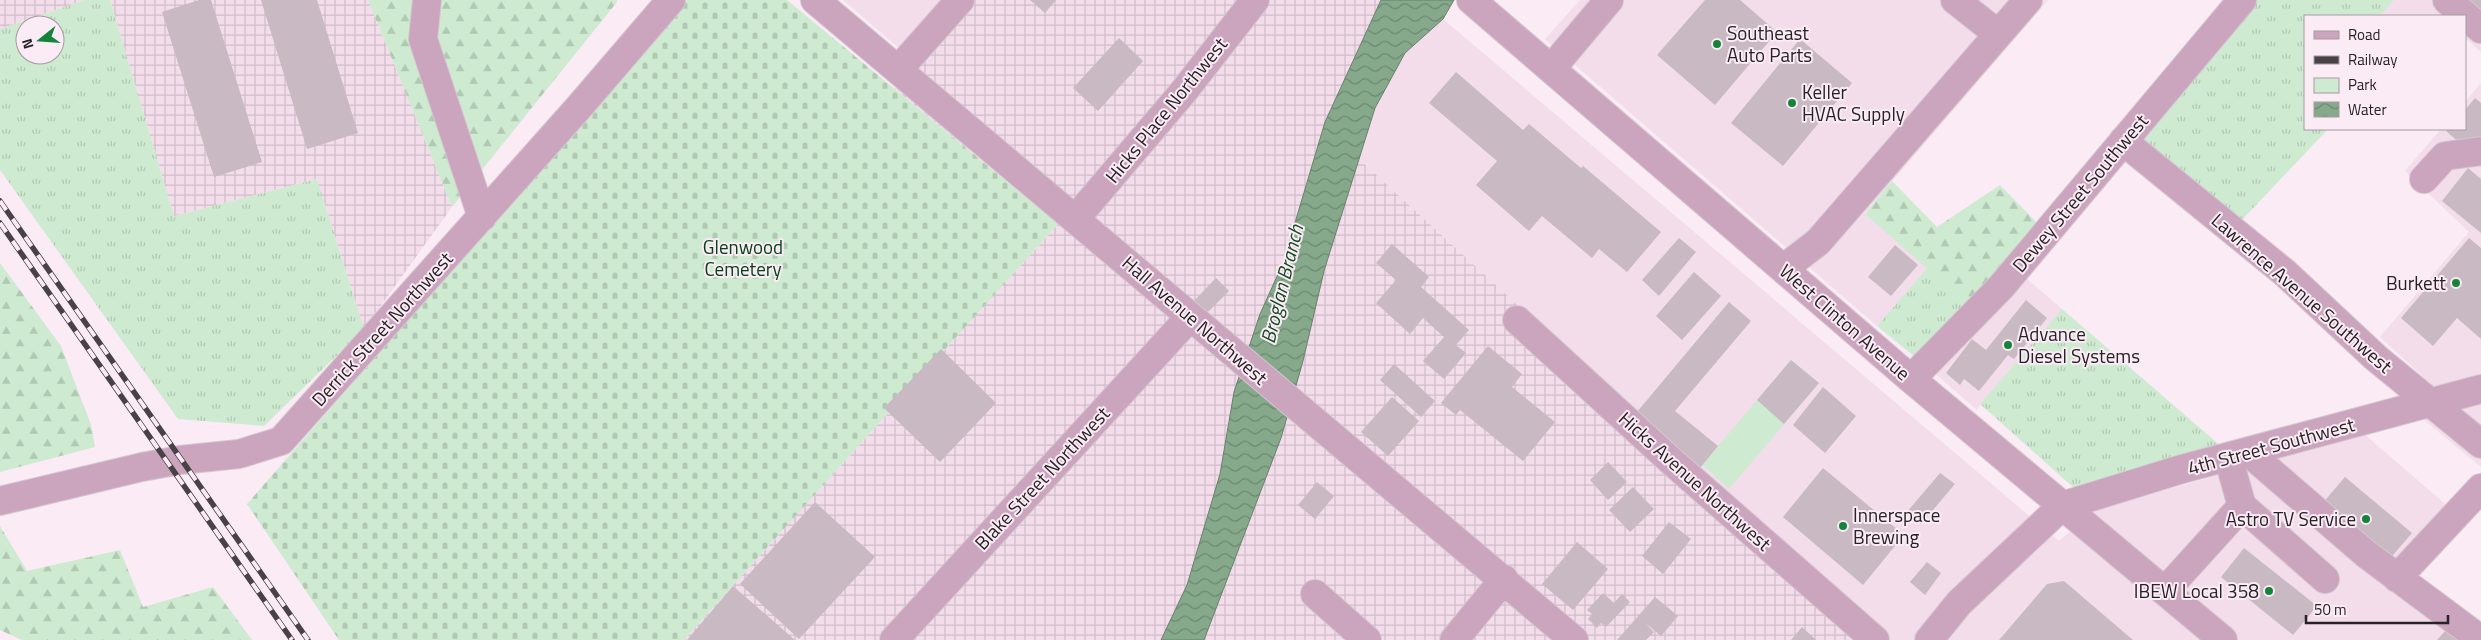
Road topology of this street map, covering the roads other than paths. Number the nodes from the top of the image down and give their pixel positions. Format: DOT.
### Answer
graph roads {
  1 [pos="427,0"];
  2 [pos="671,0"];
  3 [pos="815,0"];
  4 [pos="960,0"];
  5 [pos="1255,0"];
  6 [pos="1471,0"];
  7 [pos="1609,0"];
  8 [pos="1955,0"];
  9 [pos="2028,0"];
  10 [pos="2242,0"];
  11 [pos="2446,0"];
  12 [pos="2464,15"];
  13 [pos="2466,17"];
  14 [pos="2481,29"];
  15 [pos="1998,34"];
  16 [pos="1551,69"];
  17 [pos="898,70"];
  18 [pos="2123,141"];
  19 [pos="2481,151"];
  20 [pos="2424,179"];
  21 [pos="482,217"];
  22 [pos="1076,218"];
  23 [pos="1784,268"];
  24 [pos="1190,317"];
  25 [pos="1517,320"];
  26 [pos="1911,379"];
  27 [pos="2481,389"];
  28 [pos="2432,403"];
  29 [pos="2481,444"];
  30 [pos="2238,455"];
  31 [pos="2481,488"];
  32 [pos="0,501"];
  33 [pos="2062,506"];
  34 [pos="2242,506"];
  35 [pos="2397,578"];
  36 [pos="1504,579"];
  37 [pos="2326,579"];
  38 [pos="2165,591"];
  39 [pos="1315,594"];
  40 [pos="2472,633"];
  41 [pos="2214,637"];
  42 [pos="894,640"];
  43 [pos="1367,640"];
  44 [pos="1454,640"];
  45 [pos="1574,640"];
  46 [pos="1876,640"];
  47 [pos="1929,640"];
  1 -- 21 [label="street"];
  2 -- 21 [label="street, Derrick Street Northwest"];
  3 -- 17 [label="street, Hall Avenue Northwest"];
  4 -- 17 [label="street"];
  5 -- 22 [label="street, Hicks Place Northwest"];
  6 -- 16 [label="street, West Clinton Avenue"];
  7 -- 16 [label="street"];
  8 -- 15 [label="street"];
  9 -- 15 [label="street"];
  10 -- 18 [label="street, Dewey Street Southwest"];
  11 -- 12 [label="street"];
  13 -- 14 [label="street"];
  15 -- 23 [label="street"];
  16 -- 23 [label="street, West Clinton Avenue"];
  17 -- 22 [label="street, Hall Avenue Northwest"];
  18 -- 26 [label="street, Dewey Street Southwest"];
  18 -- 28 [label="street, Lawrence Avenue Southwest"];
  19 -- 20 [label="street"];
  21 -- 32 [label="street, Derrick Street Northwest"];
  22 -- 24 [label="street, Hall Avenue Northwest"];
  23 -- 26 [label="street, West Clinton Avenue"];
  24 -- 36 [label="street, Hall Avenue Northwest"];
  24 -- 42 [label="street, Blake Street Northwest"];
  25 -- 46 [label="street, Hicks Avenue Northwest"];
  26 -- 33 [label="street, West Clinton Avenue"];
  27 -- 28 [label="street, 4th Street Southwest"];
  28 -- 29 [label="street, Lawrence Avenue Southwest"];
  28 -- 30 [label="street, 4th Street Southwest"];
  30 -- 33 [label="street, 4th Street Southwest"];
  30 -- 34 [label="street"];
  30 -- 35 [label="street"];
  31 -- 35 [label="street"];
  33 -- 38 [label="street, West Clinton Avenue"];
  33 -- 47 [label="street"];
  34 -- 37 [label="street"];
  34 -- 38 [label="street"];
  35 -- 40 [label="street"];
  36 -- 44 [label="street"];
  36 -- 45 [label="street, Hall Avenue Northwest"];
  38 -- 41 [label="street, West Clinton Avenue"];
  39 -- 43 [label="street"];
}
